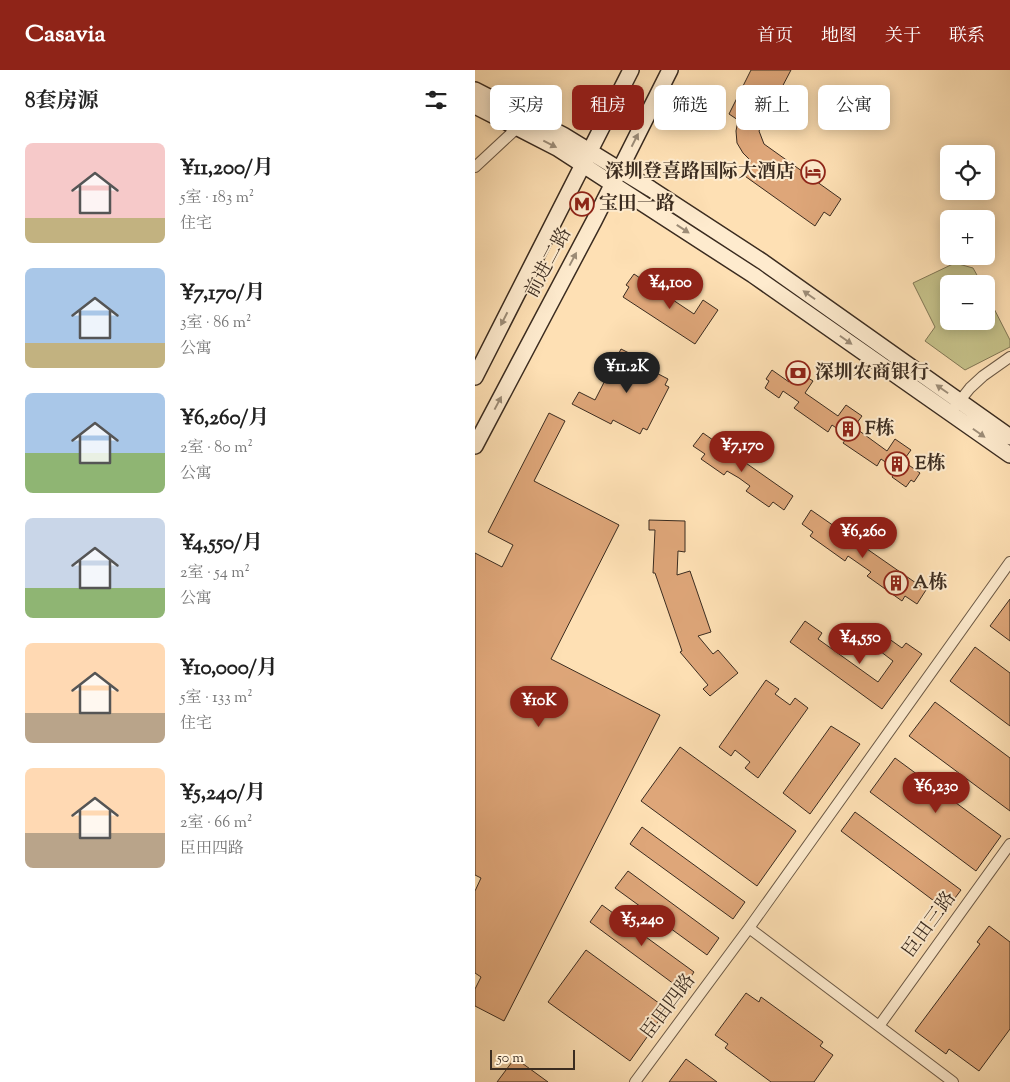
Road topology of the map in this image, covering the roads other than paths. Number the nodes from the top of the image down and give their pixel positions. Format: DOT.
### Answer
graph roads {
  1 [pos="631,70"];
  2 [pos="670,70"];
  3 [pos="475,90"];
  4 [pos="475,106"];
  5 [pos="490,114"];
  6 [pos="515,130"];
  7 [pos="521,130"];
  8 [pos="586,158"];
  9 [pos="475,167"];
  10 [pos="620,170"];
  11 [pos="613,184"];
  12 [pos="1010,357"];
  13 [pos="475,377"];
  14 [pos="955,407"];
  15 [pos="1010,437"];
  16 [pos="475,446"];
  17 [pos="1010,455"];
  18 [pos="1010,562"];
  19 [pos="1010,844"];
  20 [pos="749,928"];
  21 [pos="879,1026"];
  22 [pos="635,1082"];
  23 [pos="953,1082"];
  1 -- 8 [label="main road, 前进二路"];
  10 -- 2 [label="main road, 前进二路, one-way"];
  3 -- 8 [label="main road"];
  4 -- 5 [label="main road"];
  6 -- 9 [label="street"];
  7 -- 8 [label="main road, one-way"];
  8 -- 10 [label="main road"];
  8 -- 11 [label="main road"];
  8 -- 13 [label="main road, 前进二路, one-way"];
  10 -- 11 [label="main road, 前进二路"];
  14 -- 10 [label="main road, one-way"];
  11 -- 14 [label="main road, one-way"];
  16 -- 11 [label="main road, 前进二路, one-way"];
  12 -- 14 [label="street"];
  14 -- 15 [label="main road"];
  14 -- 17 [label="main road, one-way"];
  18 -- 20 [label="street, 臣田四路"];
  19 -- 21 [label="street, 臣田三路"];
  20 -- 21 [label="street"];
  20 -- 22 [label="street, 臣田四路"];
  21 -- 23 [label="street"];
}
